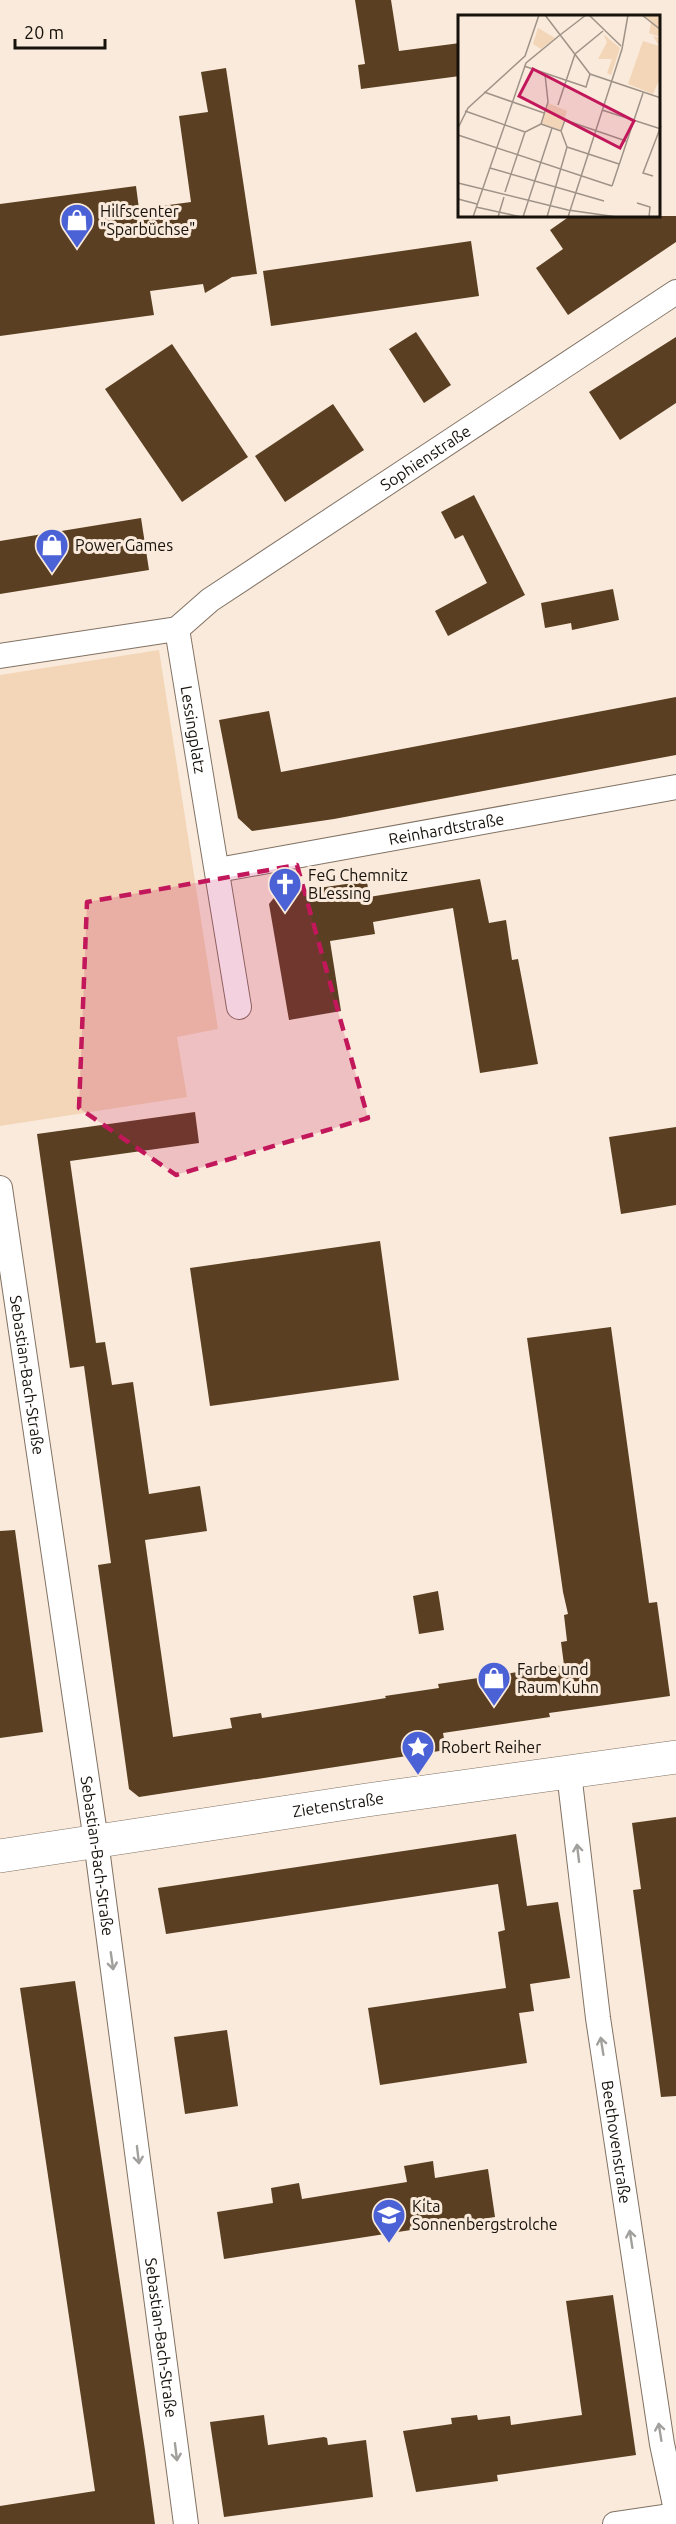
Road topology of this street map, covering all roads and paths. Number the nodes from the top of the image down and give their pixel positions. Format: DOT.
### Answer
graph roads {
  1 [pos="676,292"];
  2 [pos="177,628"];
  3 [pos="0,656"];
  4 [pos="676,787"];
  5 [pos="218,870"];
  6 [pos="239,1007"];
  7 [pos="0,1188"];
  8 [pos="676,1757"];
  9 [pos="569,1773"];
  10 [pos="96,1841"];
  11 [pos="0,1856"];
  12 [pos="676,2510"];
  13 [pos="676,2515"];
  14 [pos="186,2524"];
  15 [pos="615,2524"];
  1 -- 2 [label="street, Sophienstraße"];
  2 -- 3 [label="street"];
  2 -- 5 [label="street, Lessingplatz"];
  4 -- 5 [label="street, Reinhardtstraße"];
  5 -- 6 [label="street, Lessingplatz"];
  7 -- 10 [label="street, Sebastian-Bach-Straße"];
  8 -- 9 [label="street, Zietenstraße"];
  9 -- 10 [label="street, Zietenstraße"];
  12 -- 9 [label="street, Beethovenstraße, one-way"];
  10 -- 11 [label="street, Zietenstraße"];
  10 -- 14 [label="street, Sebastian-Bach-Straße, one-way"];
  13 -- 15 [label="street"];
}
